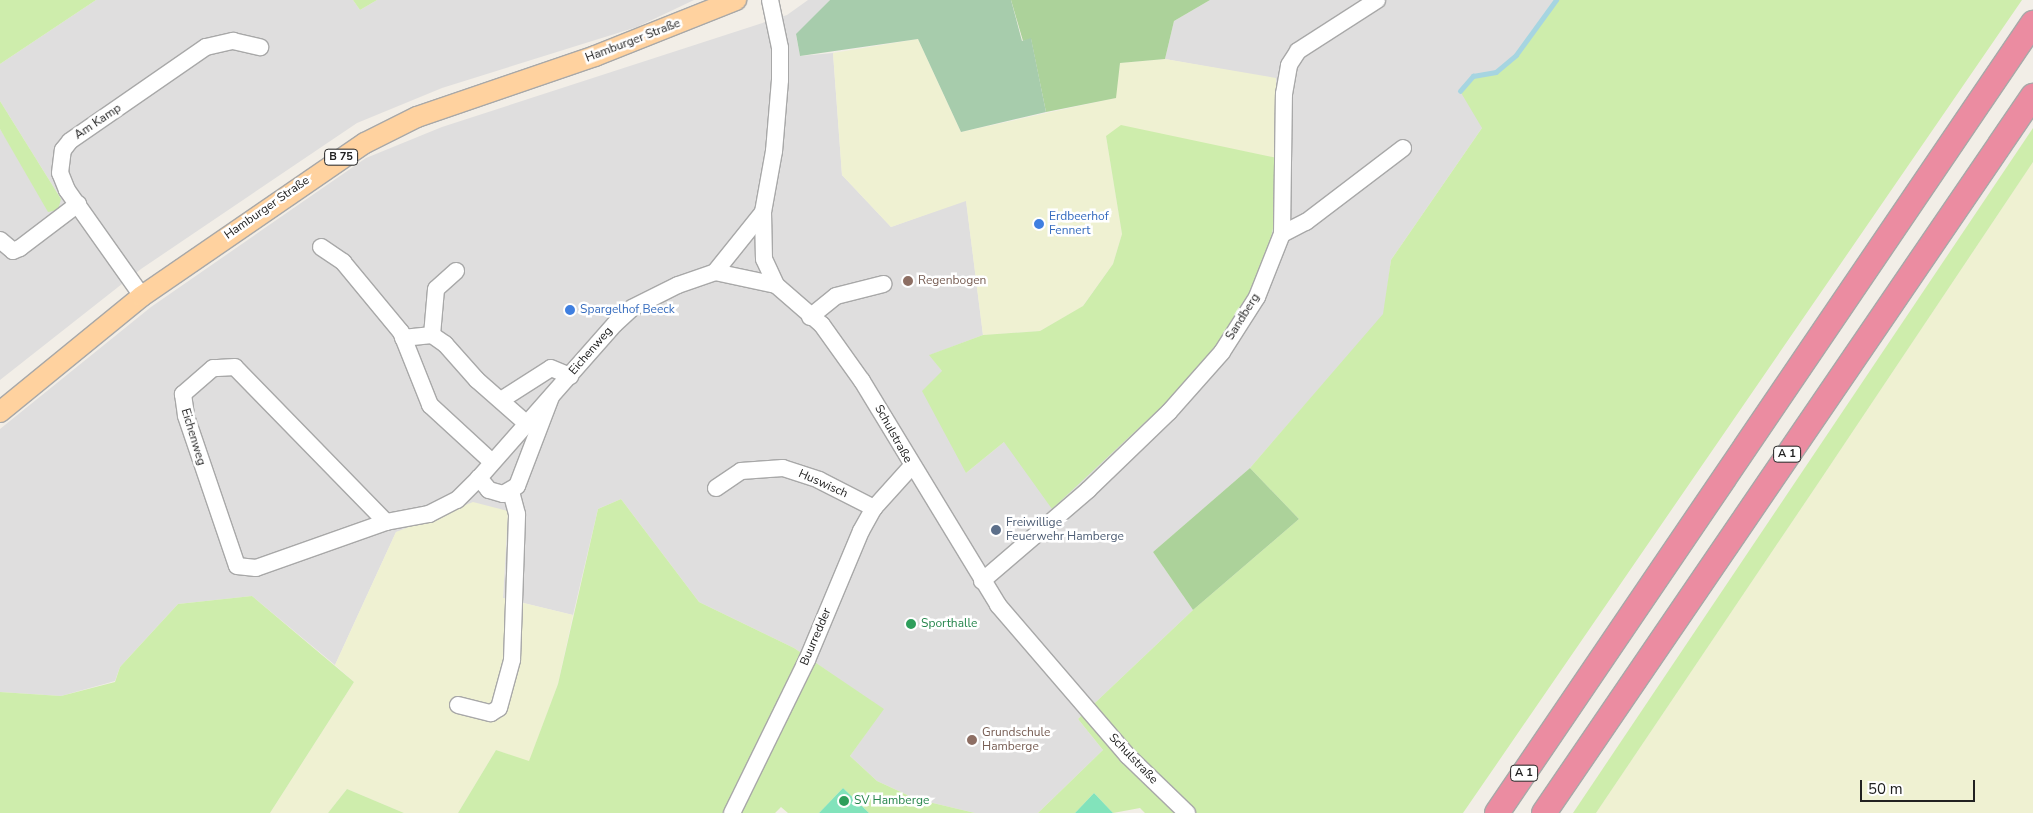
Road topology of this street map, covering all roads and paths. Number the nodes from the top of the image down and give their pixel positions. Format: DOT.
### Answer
graph roads {
  1 [pos="736,0"];
  2 [pos="770,0"];
  3 [pos="1377,0"];
  4 [pos="2033,23"];
  5 [pos="260,47"];
  6 [pos="2033,96"];
  7 [pos="1403,148"];
  8 [pos="78,204"];
  9 [pos="763,212"];
  10 [pos="1282,234"];
  11 [pos="0,240"];
  12 [pos="321,247"];
  13 [pos="456,270"];
  14 [pos="715,272"];
  15 [pos="883,284"];
  16 [pos="776,285"];
  17 [pos="142,296"];
  18 [pos="810,316"];
  19 [pos="432,335"];
  20 [pos="403,338"];
  21 [pos="570,376"];
  22 [pos="552,397"];
  23 [pos="500,400"];
  24 [pos="0,412"];
  25 [pos="527,424"];
  26 [pos="492,462"];
  27 [pos="911,467"];
  28 [pos="479,478"];
  29 [pos="716,488"];
  30 [pos="511,492"];
  31 [pos="874,508"];
  32 [pos="386,522"];
  33 [pos="982,581"];
  34 [pos="458,705"];
  35 [pos="732,813"];
  36 [pos="1187,813"];
  37 [pos="1497,813"];
  38 [pos="1544,813"];
  1 -- 17 [label="main road, Hamburger Straße / B 75"];
  2 -- 9 [label="street, Schulstraße"];
  3 -- 10 [label="street, Sandberg"];
  4 -- 37 [label="highway, A 1"];
  5 -- 8 [label="street, Am Kamp"];
  6 -- 38 [label="highway, A 1"];
  7 -- 10 [label="street"];
  8 -- 11 [label="street"];
  8 -- 17 [label="street, Am Kamp"];
  9 -- 14 [label="street"];
  9 -- 16 [label="street, Schulstraße"];
  10 -- 33 [label="street, Sandberg"];
  12 -- 20 [label="street"];
  13 -- 19 [label="street"];
  14 -- 16 [label="street"];
  14 -- 21 [label="street, Eichenweg"];
  15 -- 18 [label="street"];
  16 -- 18 [label="street, Schulstraße"];
  17 -- 24 [label="main road, Hamburger Straße / B 75"];
  18 -- 27 [label="street, Schulstraße"];
  19 -- 20 [label="street"];
  19 -- 23 [label="street"];
  20 -- 26 [label="street"];
  21 -- 22 [label="street, Eichenweg"];
  21 -- 23 [label="street"];
  22 -- 25 [label="street, Eichenweg"];
  22 -- 30 [label="street, Eichenweg"];
  23 -- 25 [label="street"];
  25 -- 26 [label="street, Eichenweg"];
  26 -- 28 [label="street, Eichenweg"];
  27 -- 31 [label="street, Buurredder"];
  27 -- 33 [label="street, Schulstraße"];
  28 -- 30 [label="street"];
  28 -- 32 [label="street, Eichenweg"];
  29 -- 31 [label="street, Huswisch"];
  30 -- 34 [label="street"];
  31 -- 35 [label="street, Buurredder"];
  32 -- 32 [label="street, Eichenweg"];
  33 -- 36 [label="street, Schulstraße"];
}
